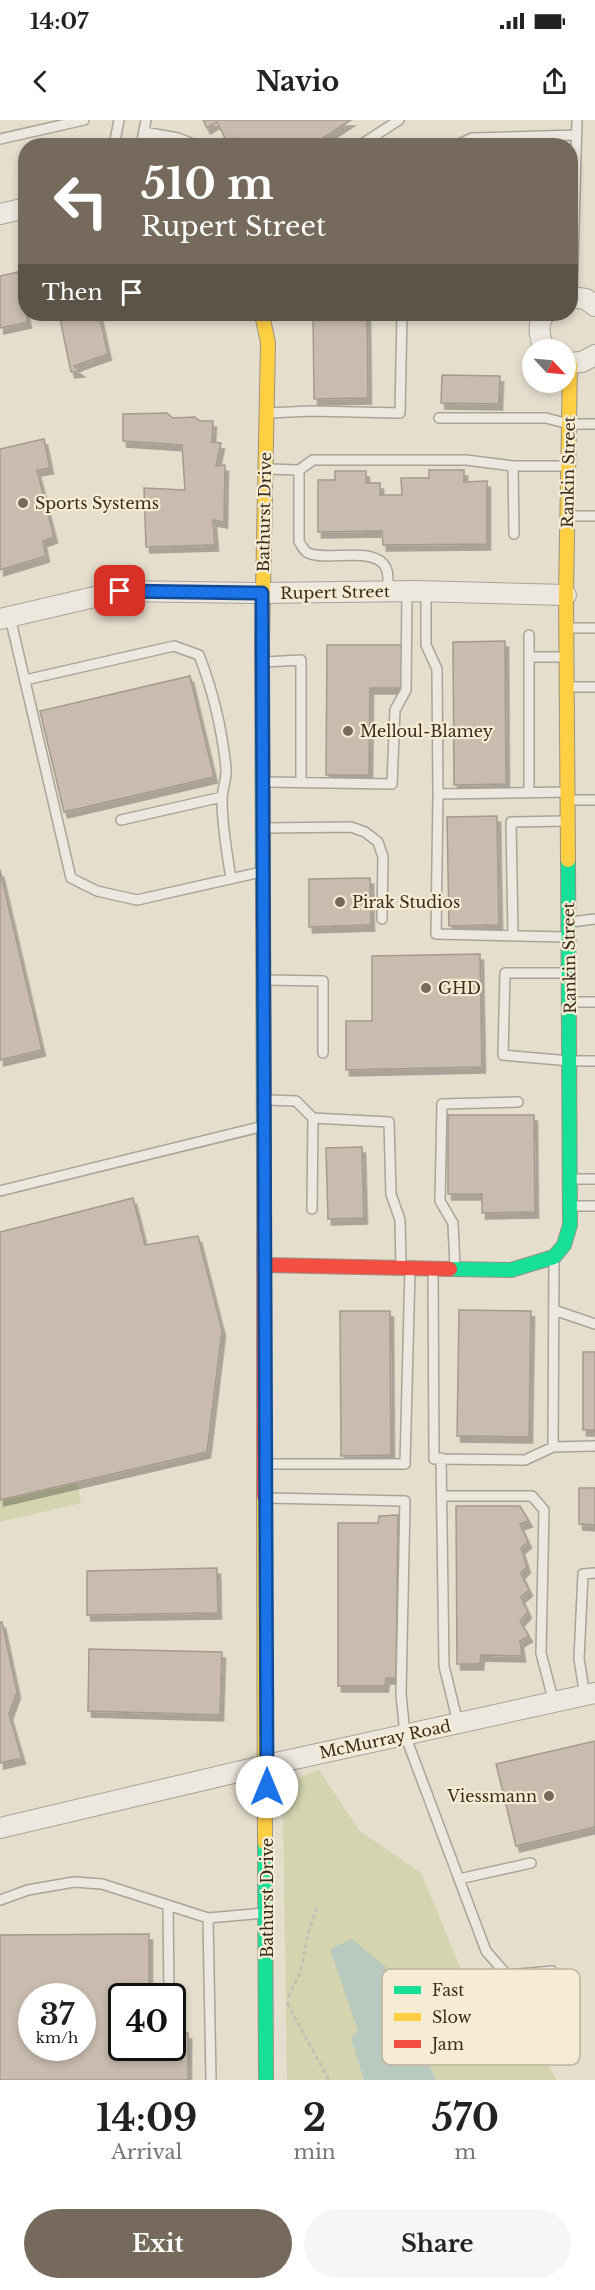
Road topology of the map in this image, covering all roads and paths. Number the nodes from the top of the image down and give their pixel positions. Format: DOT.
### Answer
graph roads {
  1 [pos="84,120"];
  2 [pos="119,120"];
  3 [pos="146,120"];
  4 [pos="399,120"];
  5 [pos="577,120"];
  6 [pos="144,132"];
  7 [pos="577,135"];
  8 [pos="116,138"];
  9 [pos="143,138"];
  10 [pos="178,138"];
  11 [pos="371,138"];
  12 [pos="472,138"];
  13 [pos="577,138"];
  14 [pos="0,139"];
  15 [pos="18,210"];
  16 [pos="0,214"];
  17 [pos="578,297"];
  18 [pos="594,304"];
  19 [pos="263,321"];
  20 [pos="402,321"];
  21 [pos="542,321"];
  22 [pos="540,339"];
  23 [pos="595,355"];
  24 [pos="576,362"];
  25 [pos="568,393"];
  26 [pos="266,413"];
  27 [pos="439,418"];
  28 [pos="569,424"];
  29 [pos="595,424"];
  30 [pos="513,466"];
  31 [pos="568,466"];
  32 [pos="265,469"];
  33 [pos="299,470"];
  34 [pos="567,516"];
  35 [pos="595,516"];
  36 [pos="514,534"];
  37 [pos="407,592"];
  38 [pos="262,593"];
  39 [pos="566,595"];
  40 [pos="5,618"];
  41 [pos="566,628"];
  42 [pos="595,628"];
  43 [pos="529,635"];
  44 [pos="529,657"];
  45 [pos="567,657"];
  46 [pos="263,662"];
  47 [pos="25,680"];
  48 [pos="567,687"];
  49 [pos="595,687"];
  50 [pos="263,782"];
  51 [pos="301,783"];
  52 [pos="529,792"];
  53 [pos="438,794"];
  54 [pos="568,796"];
  55 [pos="222,797"];
  56 [pos="595,800"];
  57 [pos="121,820"];
  58 [pos="568,820"];
  59 [pos="264,828"];
  60 [pos="264,872"];
  61 [pos="231,879"];
  62 [pos="382,919"];
  63 [pos="595,919"];
  64 [pos="569,922"];
  65 [pos="513,936"];
  66 [pos="569,937"];
  67 [pos="569,973"];
  68 [pos="264,980"];
  69 [pos="570,1002"];
  70 [pos="595,1002"];
  71 [pos="323,1053"];
  72 [pos="570,1061"];
  73 [pos="595,1061"];
  74 [pos="265,1100"];
  75 [pos="518,1102"];
  76 [pos="314,1118"];
  77 [pos="265,1125"];
  78 [pos="571,1179"];
  79 [pos="595,1179"];
  80 [pos="0,1191"];
  81 [pos="571,1206"];
  82 [pos="595,1206"];
  83 [pos="312,1209"];
  84 [pos="554,1257"];
  85 [pos="266,1265"];
  86 [pos="405,1268"];
  87 [pos="433,1269"];
  88 [pos="455,1269"];
  89 [pos="554,1310"];
  90 [pos="595,1324"];
  91 [pos="595,1446"];
  92 [pos="553,1447"];
  93 [pos="441,1458"];
  94 [pos="266,1464"];
  95 [pos="442,1496"];
  96 [pos="266,1498"];
  97 [pos="595,1573"];
  98 [pos="590,1694"];
  99 [pos="554,1703"];
  100 [pos="458,1724"];
  101 [pos="405,1735"];
  102 [pos="267,1765"];
  103 [pos="0,1828"];
  104 [pos="531,1863"];
  105 [pos="459,1879"];
  106 [pos="0,1900"];
  107 [pos="168,1905"];
  108 [pos="317,1908"];
  109 [pos="267,1913"];
  110 [pos="208,1918"];
  111 [pos="502,1969"];
  112 [pos="169,1983"];
  113 [pos="211,2080"];
  114 [pos="266,2080"];
  115 [pos="329,2080"];
  1 -- 14 [label="lane"];
  2 -- 8 [label="lane"];
  3 -- 6 [label="lane"];
  4 -- 11 [label="lane"];
  5 -- 7 [label="lane"];
  6 -- 9 [label="lane"];
  6 -- 10 [label="lane"];
  7 -- 12 [label="lane"];
  7 -- 13 [label="lane"];
  15 -- 16 [label="street"];
  17 -- 18 [label="street"];
  19 -- 26 [label="street, Bathurst Drive"];
  20 -- 26 [label="lane"];
  21 -- 22 [label="street"];
  23 -- 24 [label="street, Rankin Street"];
  25 -- 28 [label="street, Rankin Street"];
  26 -- 32 [label="street, Bathurst Drive"];
  27 -- 28 [label="lane"];
  28 -- 29 [label="lane"];
  28 -- 31 [label="street, Rankin Street"];
  30 -- 31 [label="lane"];
  30 -- 33 [label="lane"];
  30 -- 36 [label="lane"];
  31 -- 34 [label="street, Rankin Street"];
  32 -- 33 [label="lane"];
  32 -- 38 [label="street, Bathurst Drive"];
  33 -- 37 [label="lane"];
  34 -- 35 [label="lane"];
  34 -- 39 [label="street, Rankin Street"];
  37 -- 38 [label="street, Rupert Street"];
  37 -- 39 [label="street, Rupert Street"];
  37 -- 51 [label="lane"];
  37 -- 53 [label="lane"];
  38 -- 40 [label="street, Rupert Street"];
  38 -- 46 [label="street, Bathurst Drive"];
  39 -- 41 [label="street, Rankin Street"];
  40 -- 47 [label="lane"];
  41 -- 42 [label="lane"];
  41 -- 45 [label="street, Rankin Street"];
  43 -- 44 [label="lane"];
  44 -- 45 [label="lane"];
  44 -- 52 [label="lane"];
  45 -- 48 [label="street, Rankin Street"];
  46 -- 50 [label="street, Bathurst Drive"];
  46 -- 51 [label="lane"];
  47 -- 55 [label="lane"];
  47 -- 61 [label="lane"];
  48 -- 49 [label="lane"];
  48 -- 54 [label="street, Rankin Street"];
  50 -- 51 [label="lane"];
  50 -- 59 [label="street, Bathurst Drive"];
  52 -- 53 [label="lane"];
  52 -- 54 [label="lane"];
  53 -- 65 [label="lane"];
  54 -- 56 [label="lane"];
  54 -- 58 [label="street, Rankin Street"];
  55 -- 57 [label="lane"];
  55 -- 61 [label="lane"];
  58 -- 64 [label="street, Rankin Street"];
  58 -- 65 [label="lane"];
  59 -- 60 [label="street, Bathurst Drive"];
  59 -- 62 [label="lane"];
  60 -- 61 [label="lane"];
  60 -- 68 [label="street, Bathurst Drive"];
  63 -- 64 [label="lane"];
  64 -- 66 [label="street, Rankin Street"];
  65 -- 66 [label="lane"];
  66 -- 67 [label="street, Rankin Street"];
  67 -- 69 [label="street, Rankin Street"];
  67 -- 72 [label="lane"];
  68 -- 71 [label="lane"];
  68 -- 74 [label="street, Bathurst Drive"];
  69 -- 70 [label="lane"];
  69 -- 72 [label="street, Rankin Street"];
  72 -- 73 [label="lane"];
  72 -- 78 [label="street, Rankin Street"];
  74 -- 76 [label="lane"];
  74 -- 77 [label="street, Bathurst Drive"];
  75 -- 88 [label="lane"];
  76 -- 83 [label="lane"];
  76 -- 86 [label="lane"];
  77 -- 80 [label="lane"];
  77 -- 85 [label="street, Bathurst Drive"];
  78 -- 79 [label="lane"];
  78 -- 81 [label="street, Rankin Street"];
  81 -- 82 [label="lane"];
  81 -- 84 [label="street, Rankin Street"];
  84 -- 88 [label="street"];
  84 -- 89 [label="lane"];
  85 -- 86 [label="street"];
  85 -- 94 [label="street, Bathurst Drive"];
  86 -- 87 [label="street"];
  86 -- 94 [label="lane"];
  87 -- 88 [label="street"];
  87 -- 93 [label="lane"];
  89 -- 90 [label="lane"];
  89 -- 92 [label="lane"];
  91 -- 92 [label="lane"];
  92 -- 93 [label="lane"];
  93 -- 95 [label="lane"];
  94 -- 96 [label="street, Bathurst Drive"];
  95 -- 99 [label="lane"];
  95 -- 100 [label="lane"];
  96 -- 101 [label="lane"];
  96 -- 102 [label="street, Bathurst Drive"];
  97 -- 98 [label="lane"];
  98 -- 99 [label="street, McMurray Road"];
  99 -- 100 [label="street, McMurray Road"];
  100 -- 101 [label="street, McMurray Road"];
  101 -- 102 [label="street, McMurray Road"];
  101 -- 105 [label="lane"];
  102 -- 103 [label="street, McMurray Road"];
  102 -- 109 [label="street, Bathurst Drive"];
  104 -- 105 [label="lane"];
  105 -- 111 [label="lane"];
  106 -- 107 [label="lane"];
  107 -- 110 [label="lane"];
  107 -- 112 [label="lane"];
  108 -- 115 [label="path"];
  109 -- 110 [label="lane"];
  109 -- 114 [label="street, Bathurst Drive"];
  110 -- 113 [label="lane"];
}
